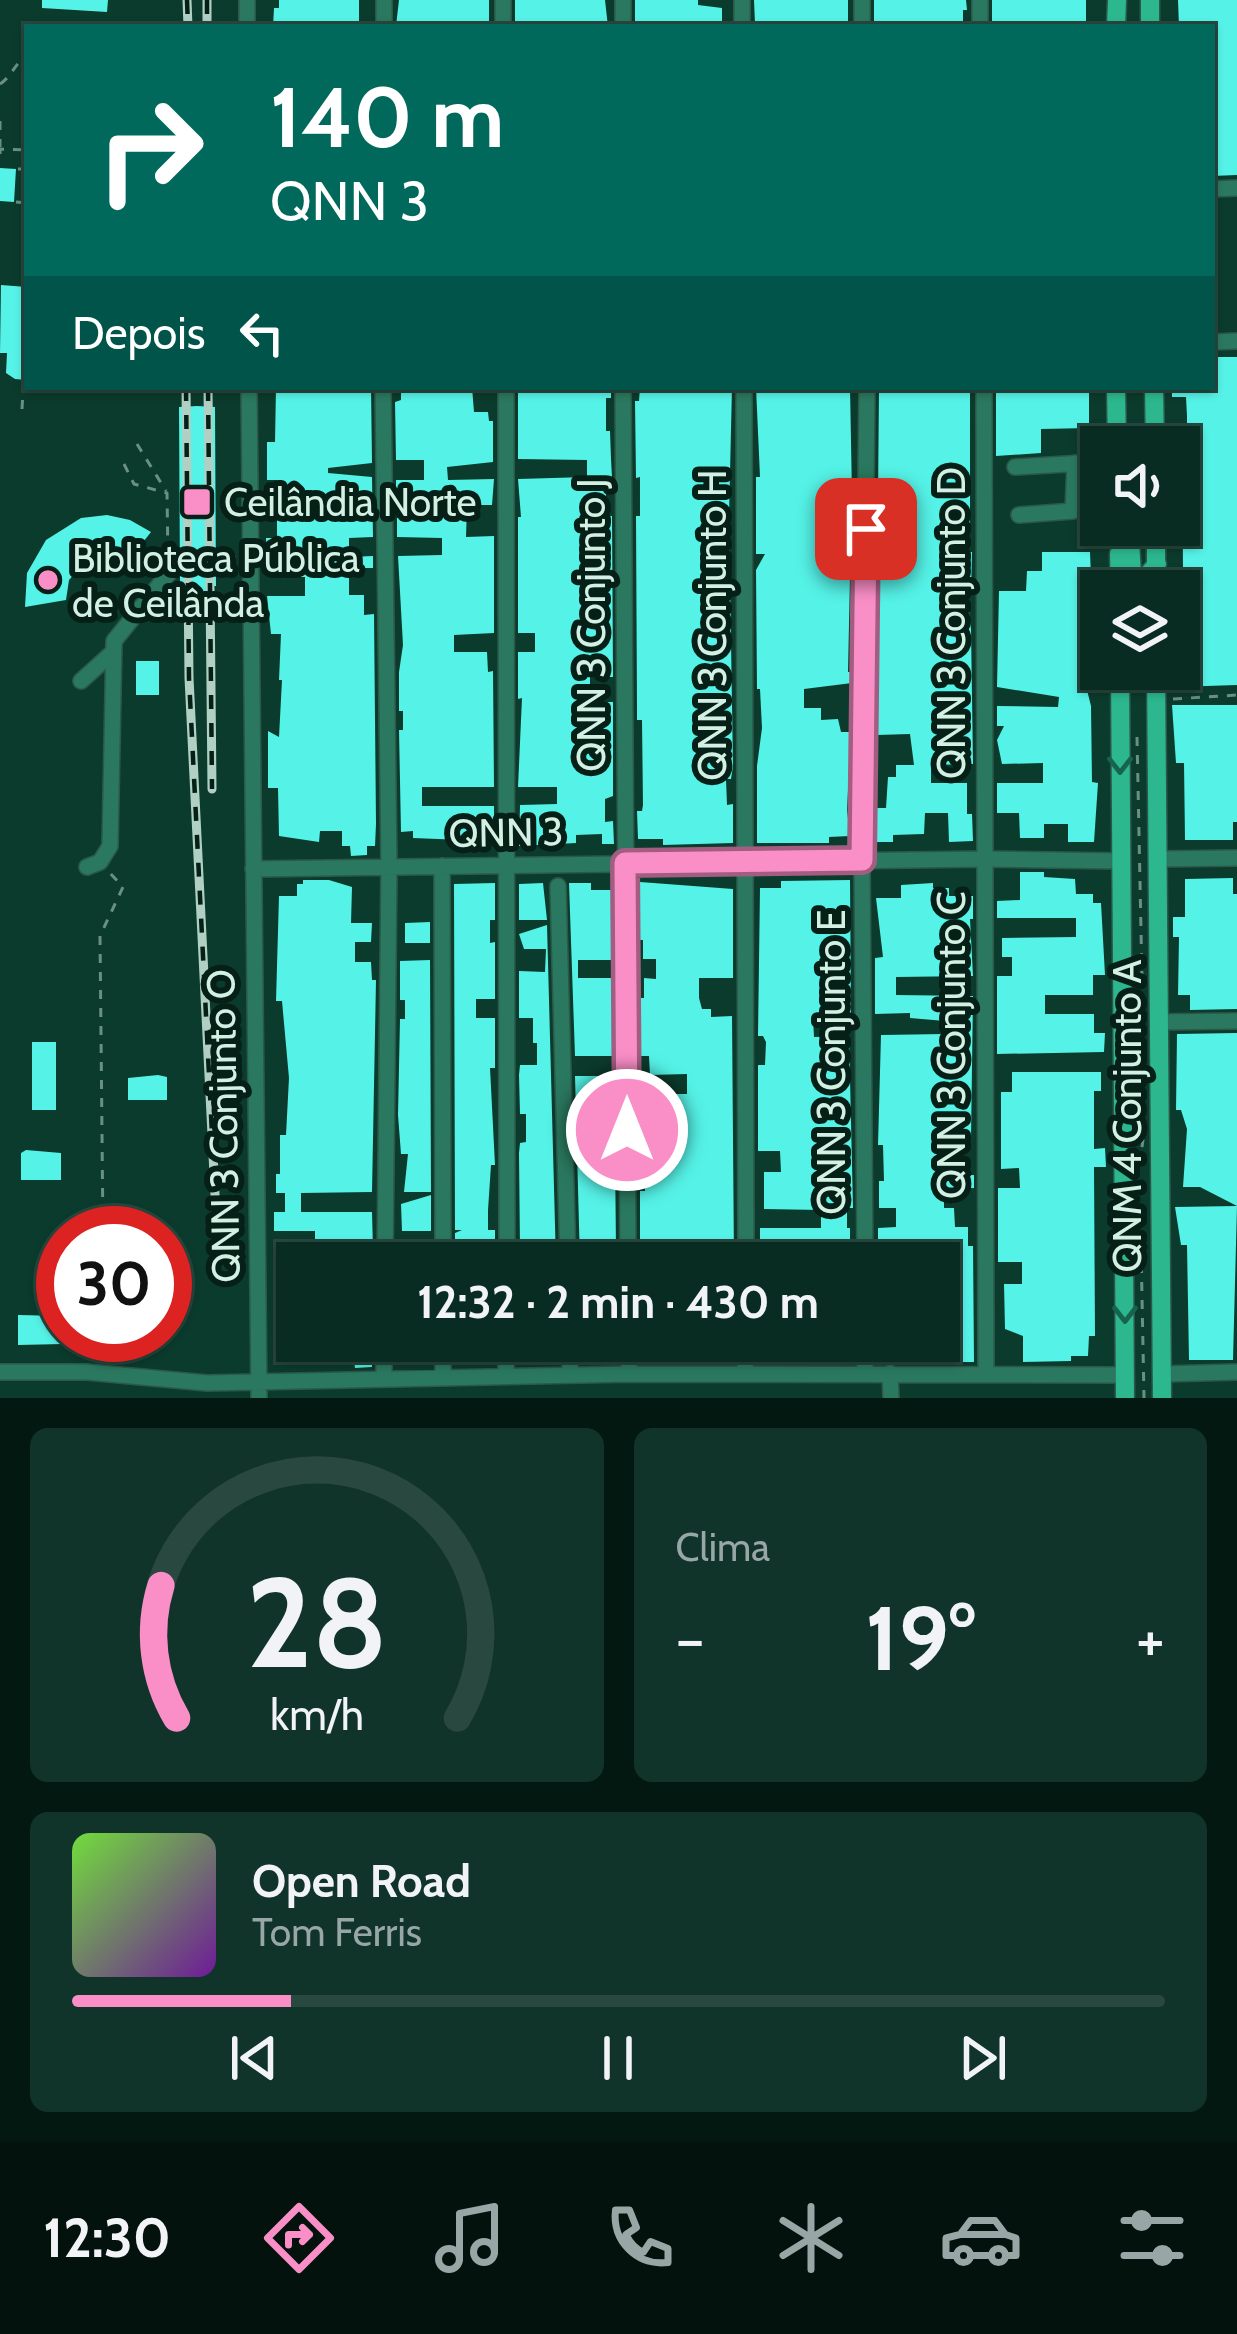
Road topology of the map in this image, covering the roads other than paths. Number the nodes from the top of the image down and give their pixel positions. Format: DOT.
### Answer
graph roads {
  1 [pos="249,390"];
  2 [pos="383,390"];
  3 [pos="506,390"];
  4 [pos="623,390"];
  5 [pos="744,390"];
  6 [pos="867,390"];
  7 [pos="984,390"];
  8 [pos="1116,390"];
  9 [pos="1154,390"];
  10 [pos="1118,426"];
  11 [pos="1155,426"];
  12 [pos="1075,463"];
  13 [pos="1080,463"];
  14 [pos="1016,467"];
  15 [pos="1019,515"];
  16 [pos="1130,546"];
  17 [pos="1157,546"];
  18 [pos="1157,564"];
  19 [pos="168,566"];
  20 [pos="1157,570"];
  21 [pos="112,653"];
  22 [pos="82,681"];
  23 [pos="1120,690"];
  24 [pos="1148,690"];
  25 [pos="1155,690"];
  26 [pos="1147,736"];
  27 [pos="1237,858"];
  28 [pos="983,859"];
  29 [pos="1158,859"];
  30 [pos="862,860"];
  31 [pos="1120,861"];
  32 [pos="746,862"];
  33 [pos="625,863"];
  34 [pos="93,865"];
  35 [pos="388,866"];
  36 [pos="442,866"];
  37 [pos="508,866"];
  38 [pos="253,869"];
  39 [pos="558,886"];
  40 [pos="1133,987"];
  41 [pos="1160,1022"];
  42 [pos="1237,1022"];
  43 [pos="1142,1149"];
  44 [pos="385,1242"];
  45 [pos="443,1242"];
  46 [pos="507,1242"];
  47 [pos="567,1242"];
  48 [pos="628,1242"];
  49 [pos="746,1242"];
  50 [pos="865,1242"];
  51 [pos="1162,1290"];
  52 [pos="384,1362"];
  53 [pos="443,1362"];
  54 [pos="506,1362"];
  55 [pos="571,1362"];
  56 [pos="629,1362"];
  57 [pos="746,1362"];
  58 [pos="865,1362"];
  59 [pos="0,1372"];
  60 [pos="1237,1372"];
  61 [pos="865,1373"];
  62 [pos="890,1373"];
  63 [pos="629,1374"];
  64 [pos="746,1374"];
  65 [pos="986,1374"];
  66 [pos="1162,1374"];
  67 [pos="571,1375"];
  68 [pos="1125,1375"];
  69 [pos="506,1376"];
  70 [pos="384,1377"];
  71 [pos="412,1377"];
  72 [pos="443,1377"];
  73 [pos="259,1390"];
  74 [pos="412,1398"];
  75 [pos="891,1398"];
  76 [pos="1125,1398"];
  77 [pos="1162,1398"];
  1 -- 38 [label="street, QNN 3 Conjunto O"];
  2 -- 35 [label="street"];
  3 -- 37 [label="street"];
  4 -- 33 [label="street, QNN 3 Conjunto J"];
  5 -- 32 [label="street, QNN 3 Conjunto H"];
  6 -- 30 [label="street, QNN 3 Conjunto E"];
  7 -- 28 [label="street, QNN 3 Conjunto D"];
  8 -- 10 [label="main road"];
  9 -- 11 [label="main road"];
  12 -- 13 [label="street"];
  12 -- 14 [label="street"];
  12 -- 15 [label="street"];
  16 -- 18 [label="main road"];
  17 -- 18 [label="main road"];
  18 -- 20 [label="main road"];
  19 -- 21 [label="street"];
  21 -- 22 [label="street"];
  21 -- 34 [label="street"];
  23 -- 31 [label="main road, one-way"];
  24 -- 26 [label="main road"];
  25 -- 26 [label="main road"];
  26 -- 29 [label="main road, QNM 4 Conjunto A"];
  27 -- 29 [label="street"];
  28 -- 30 [label="street, QNN 3"];
  28 -- 31 [label="street, QNN 3"];
  28 -- 65 [label="street, QNN 3 Conjunto C"];
  29 -- 41 [label="main road, QNM 4 Conjunto A"];
  30 -- 32 [label="street, QNN 3"];
  30 -- 50 [label="street, QNN 3 Conjunto E"];
  31 -- 40 [label="main road"];
  32 -- 33 [label="street, QNN 3"];
  32 -- 49 [label="street, QNN 3 Conjunto H"];
  33 -- 37 [label="street, QNN 3"];
  33 -- 48 [label="street, QNN 3 Conjunto J"];
  35 -- 36 [label="street, QNN 3"];
  35 -- 38 [label="street, QNN 3"];
  35 -- 44 [label="street"];
  36 -- 37 [label="street, QNN 3"];
  36 -- 45 [label="street"];
  37 -- 46 [label="street"];
  38 -- 73 [label="street, QNN 3 Conjunto O"];
  39 -- 47 [label="street"];
  40 -- 43 [label="main road"];
  40 -- 43 [label="main road"];
  41 -- 42 [label="street"];
  41 -- 43 [label="main road, QNM 4 Conjunto A"];
  43 -- 51 [label="main road, QNM 4 Conjunto A"];
  43 -- 51 [label="main road"];
  43 -- 68 [label="main road, one-way"];
  51 -- 66 [label="main road, QNM 4 Conjunto A"];
  52 -- 70 [label="street"];
  53 -- 72 [label="street"];
  54 -- 69 [label="street"];
  55 -- 67 [label="street"];
  56 -- 63 [label="street"];
  57 -- 64 [label="street"];
  58 -- 61 [label="street"];
  59 -- 73 [label="street"];
  60 -- 66 [label="street"];
  61 -- 62 [label="street"];
  61 -- 64 [label="street"];
  62 -- 65 [label="street"];
  62 -- 75 [label="street"];
  63 -- 64 [label="street"];
  63 -- 67 [label="street"];
  65 -- 68 [label="street"];
  66 -- 77 [label="main road, QNM 4 Conjunto A"];
  67 -- 69 [label="street"];
  68 -- 76 [label="main road"];
  69 -- 72 [label="street"];
  70 -- 71 [label="street"];
  70 -- 73 [label="street"];
  71 -- 72 [label="street"];
  71 -- 74 [label="street"];
}
